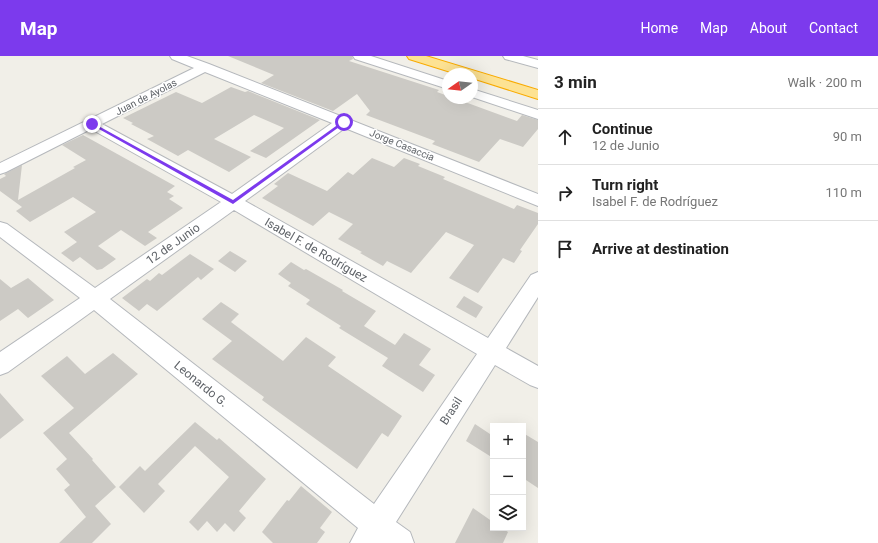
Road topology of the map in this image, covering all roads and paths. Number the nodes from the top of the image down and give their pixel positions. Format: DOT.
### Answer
graph roads {
  1 [pos="176,56"];
  2 [pos="359,56"];
  3 [pos="413,56"];
  4 [pos="509,56"];
  5 [pos="538,64"];
  6 [pos="205,67"];
  7 [pos="452,68"];
  8 [pos="478,76"];
  9 [pos="442,83"];
  10 [pos="478,95"];
  11 [pos="538,95"];
  12 [pos="538,115"];
  13 [pos="344,122"];
  14 [pos="92,124"];
  15 [pos="0,169"];
  16 [pos="538,200"];
  17 [pos="233,202"];
  18 [pos="0,228"];
  19 [pos="538,280"];
  20 [pos="94,298"];
  21 [pos="490,351"];
  22 [pos="0,365"];
  23 [pos="538,378"];
  24 [pos="371,534"];
  25 [pos="399,543"];
  1 -- 6 [label="street, Jorge Casaccia"];
  2 -- 9 [label="street"];
  3 -- 7 [label="highway"];
  4 -- 5 [label="street"];
  6 -- 13 [label="street, Jorge Casaccia"];
  6 -- 14 [label="street, Juan de Ayolas"];
  8 -- 11 [label="highway"];
  10 -- 12 [label="street"];
  13 -- 16 [label="street, Jorge Casaccia"];
  13 -- 17 [label="street, 12 de Junio"];
  14 -- 15 [label="street, Juan de Ayolas"];
  14 -- 17 [label="street, Isabel F. de Rodríguez"];
  17 -- 20 [label="street, 12 de Junio"];
  17 -- 21 [label="street, Isabel F. de Rodríguez"];
  18 -- 20 [label="street, Leonardo G."];
  19 -- 21 [label="street, Brasil"];
  20 -- 22 [label="street, 12 de Junio"];
  20 -- 24 [label="street, Leonardo G."];
  21 -- 23 [label="street, Isabel F. de Rodríguez"];
  21 -- 24 [label="street, Brasil"];
  24 -- 25 [label="street, Leonardo G."];
}
